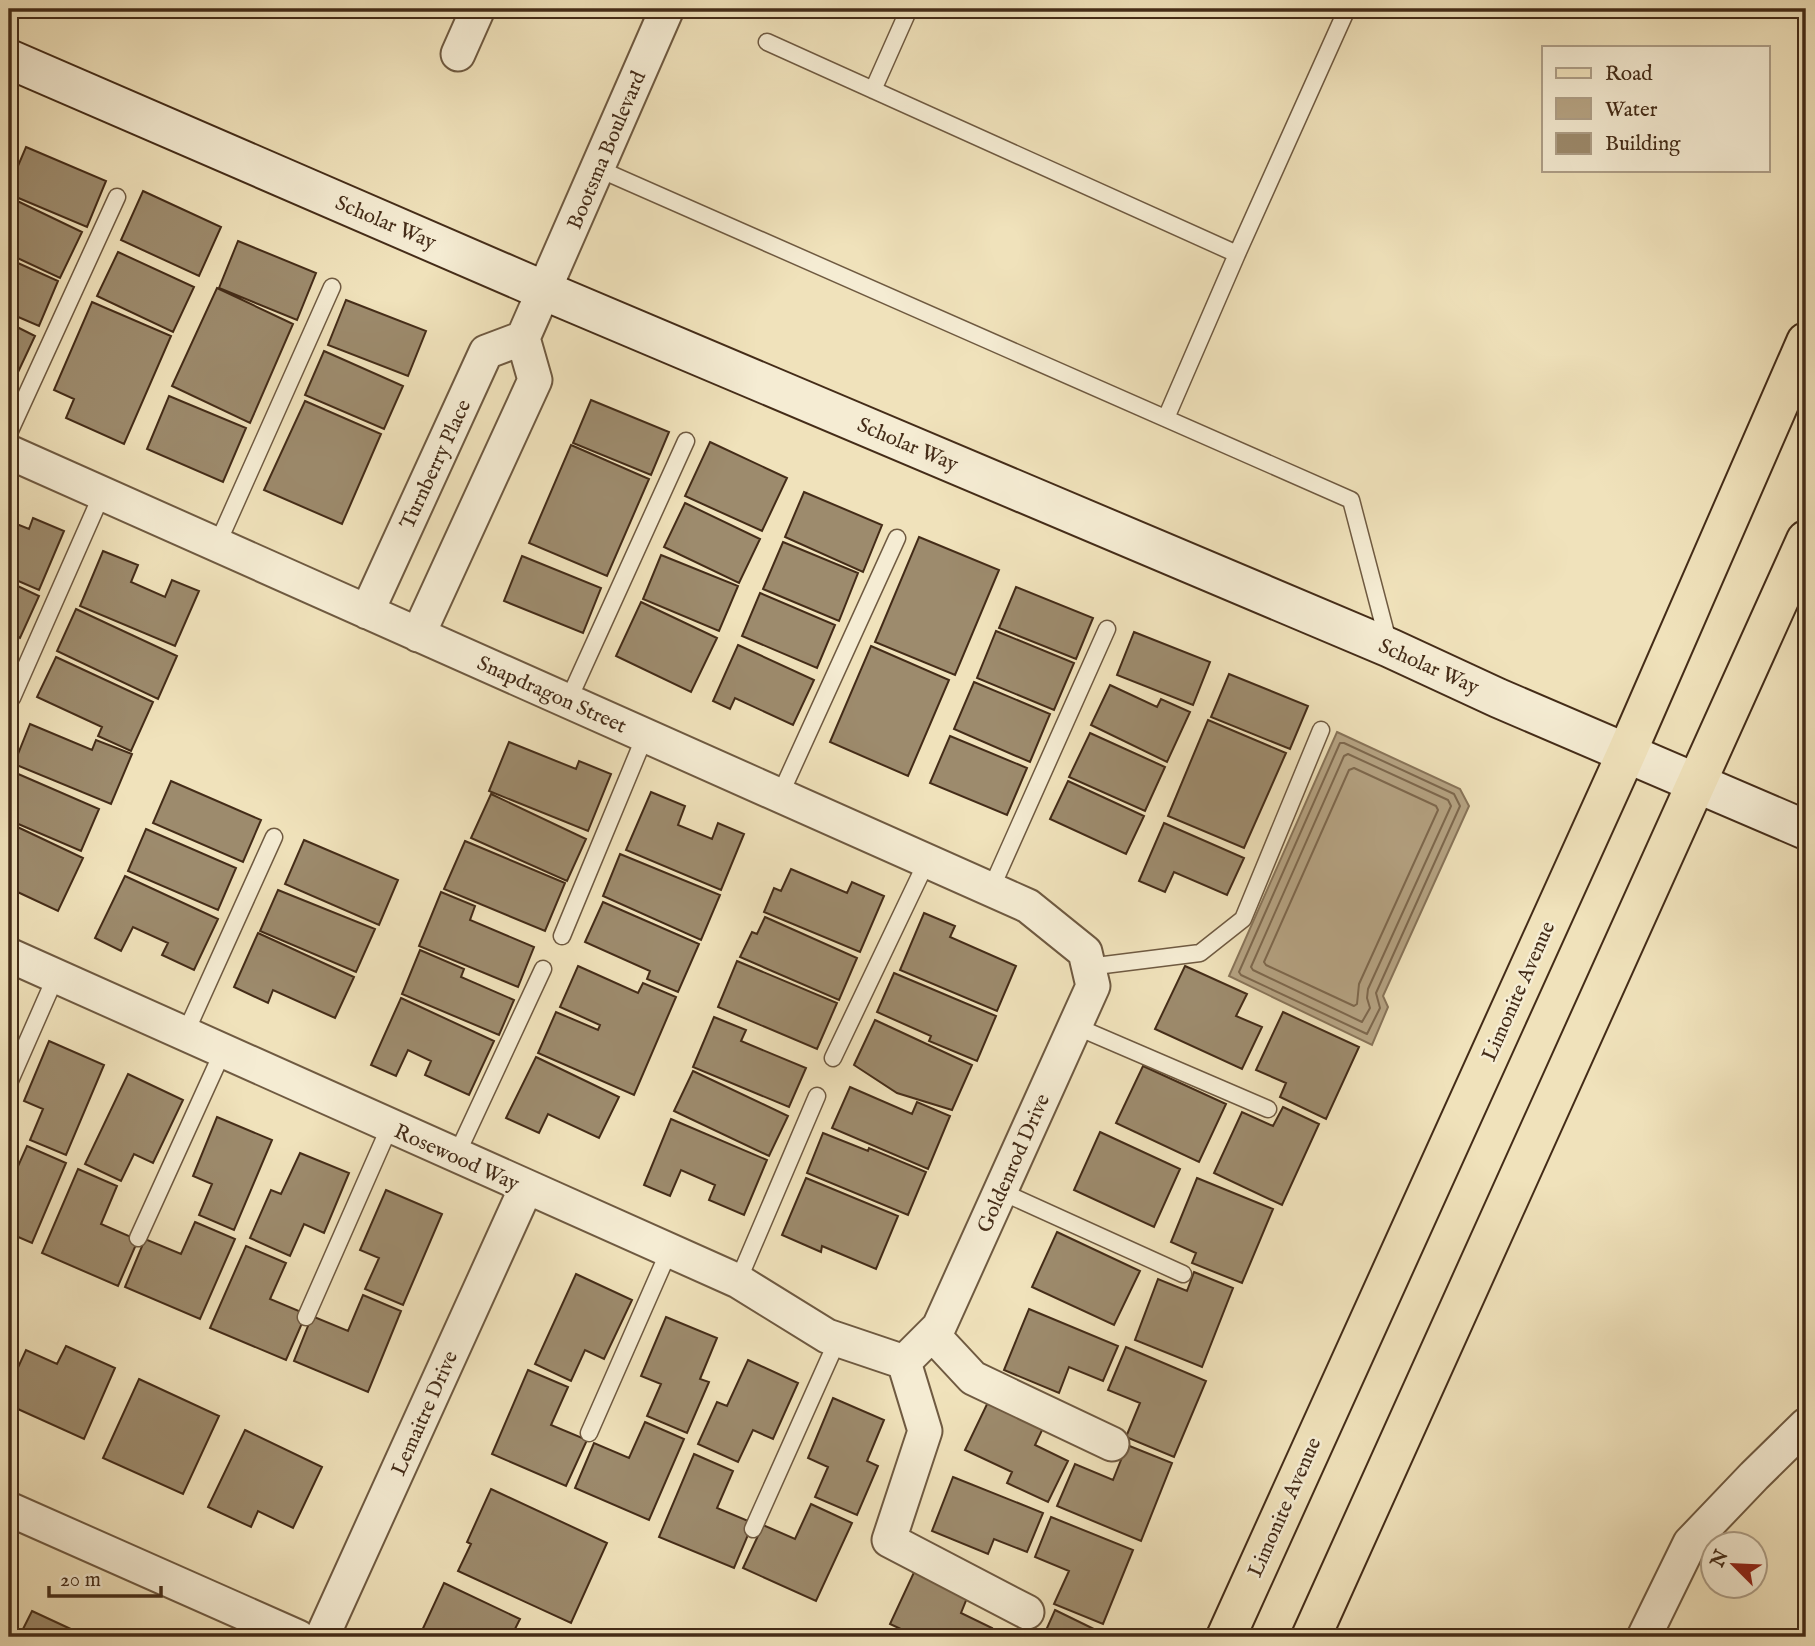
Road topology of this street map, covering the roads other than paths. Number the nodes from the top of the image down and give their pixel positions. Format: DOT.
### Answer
graph roads {
  1 [pos="478,9"];
  2 [pos="667,9"];
  3 [pos="909,9"];
  4 [pos="1348,9"];
  5 [pos="767,43"];
  6 [pos="458,54"];
  7 [pos="9,59"];
  8 [pos="873,90"];
  9 [pos="599,169"];
  10 [pos="117,197"];
  11 [pos="1237,254"];
  12 [pos="332,287"];
  13 [pos="545,291"];
  14 [pos="523,338"];
  15 [pos="1806,342"];
  16 [pos="1166,418"];
  17 [pos="9,433"];
  18 [pos="686,441"];
  19 [pos="9,452"];
  20 [pos="102,494"];
  21 [pos="897,538"];
  22 [pos="1806,540"];
  23 [pos="217,545"];
  24 [pos="367,612"];
  25 [pos="1107,629"];
  26 [pos="418,635"];
  27 [pos="1390,648"];
  28 [pos="12,698"];
  29 [pos="568,701"];
  30 [pos="1321,730"];
  31 [pos="645,736"];
  32 [pos="1627,752"];
  33 [pos="1698,782"];
  34 [pos="780,795"];
  35 [pos="1806,830"];
  36 [pos="274,837"];
  37 [pos="927,860"];
  38 [pos="991,889"];
  39 [pos="562,936"];
  40 [pos="9,955"];
  41 [pos="1087,959"];
  42 [pos="543,969"];
  43 [pos="56,976"];
  44 [pos="1075,1026"];
  45 [pos="185,1034"];
  46 [pos="223,1051"];
  47 [pos="833,1058"];
  48 [pos="9,1083"];
  49 [pos="817,1096"];
  50 [pos="1268,1109"];
  51 [pos="390,1126"];
  52 [pos="456,1156"];
  53 [pos="526,1188"];
  54 [pos="1000,1191"];
  55 [pos="138,1238"];
  56 [pos="669,1251"];
  57 [pos="1183,1274"];
  58 [pos="738,1281"];
  59 [pos="306,1317"];
  60 [pos="932,1334"];
  61 [pos="838,1339"];
  62 [pos="904,1362"];
  63 [pos="1806,1425"];
  64 [pos="589,1433"];
  65 [pos="1112,1444"];
  66 [pos="9,1509"];
  67 [pos="753,1529"];
  68 [pos="1027,1612"];
  69 [pos="298,1637"];
  70 [pos="322,1637"];
  71 [pos="1226,1637"];
  72 [pos="1311,1637"];
  73 [pos="1644,1637"];
  1 -- 6 [label="street"];
  2 -- 9 [label="street, Bootsma Boulevard"];
  3 -- 8 [label="lane"];
  4 -- 11 [label="lane"];
  5 -- 8 [label="lane"];
  7 -- 13 [label="street, Scholar Way"];
  8 -- 11 [label="lane"];
  9 -- 13 [label="street, Bootsma Boulevard"];
  9 -- 16 [label="lane"];
  10 -- 17 [label="lane"];
  11 -- 16 [label="lane"];
  12 -- 23 [label="lane"];
  13 -- 14 [label="street"];
  13 -- 27 [label="street, Scholar Way"];
  14 -- 24 [label="street, Turnberry Place"];
  14 -- 26 [label="street"];
  15 -- 32 [label="main road, Limonite Avenue"];
  16 -- 27 [label="lane"];
  18 -- 29 [label="lane"];
  19 -- 20 [label="street, Snapdragon Street"];
  20 -- 23 [label="street, Snapdragon Street"];
  20 -- 28 [label="lane"];
  21 -- 34 [label="lane"];
  22 -- 33 [label="main road"];
  23 -- 24 [label="street, Snapdragon Street"];
  24 -- 26 [label="street, Snapdragon Street"];
  25 -- 38 [label="lane"];
  26 -- 29 [label="street, Snapdragon Street"];
  27 -- 32 [label="street, Scholar Way"];
  29 -- 31 [label="street, Snapdragon Street"];
  30 -- 41 [label="lane"];
  31 -- 34 [label="street, Snapdragon Street"];
  31 -- 39 [label="lane"];
  32 -- 33 [label="street, Scholar Way"];
  32 -- 71 [label="main road, Limonite Avenue"];
  33 -- 35 [label="street, Scholar Way"];
  33 -- 72 [label="main road"];
  34 -- 37 [label="street, Snapdragon Street"];
  36 -- 45 [label="lane"];
  37 -- 38 [label="street, Snapdragon Street"];
  37 -- 47 [label="lane"];
  38 -- 41 [label="street, Snapdragon Street"];
  40 -- 43 [label="street, Rosewood Way"];
  41 -- 44 [label="street, Goldenrod Drive"];
  42 -- 52 [label="lane"];
  43 -- 45 [label="street, Rosewood Way"];
  43 -- 48 [label="lane"];
  44 -- 50 [label="lane"];
  44 -- 54 [label="street, Goldenrod Drive"];
  45 -- 46 [label="street, Rosewood Way"];
  46 -- 51 [label="street, Rosewood Way"];
  46 -- 55 [label="lane"];
  49 -- 58 [label="lane"];
  51 -- 52 [label="street, Rosewood Way"];
  51 -- 59 [label="lane"];
  52 -- 53 [label="street, Rosewood Way"];
  53 -- 56 [label="street, Rosewood Way"];
  53 -- 70 [label="street, Lemaitre Drive"];
  54 -- 57 [label="lane"];
  54 -- 60 [label="street, Goldenrod Drive"];
  56 -- 58 [label="street, Rosewood Way"];
  56 -- 64 [label="lane"];
  58 -- 61 [label="street, Rosewood Way"];
  60 -- 62 [label="street, Goldenrod Drive"];
  60 -- 65 [label="street"];
  61 -- 62 [label="street, Rosewood Way"];
  61 -- 67 [label="lane"];
  62 -- 68 [label="street"];
  63 -- 73 [label="street"];
  66 -- 69 [label="street"];
}
